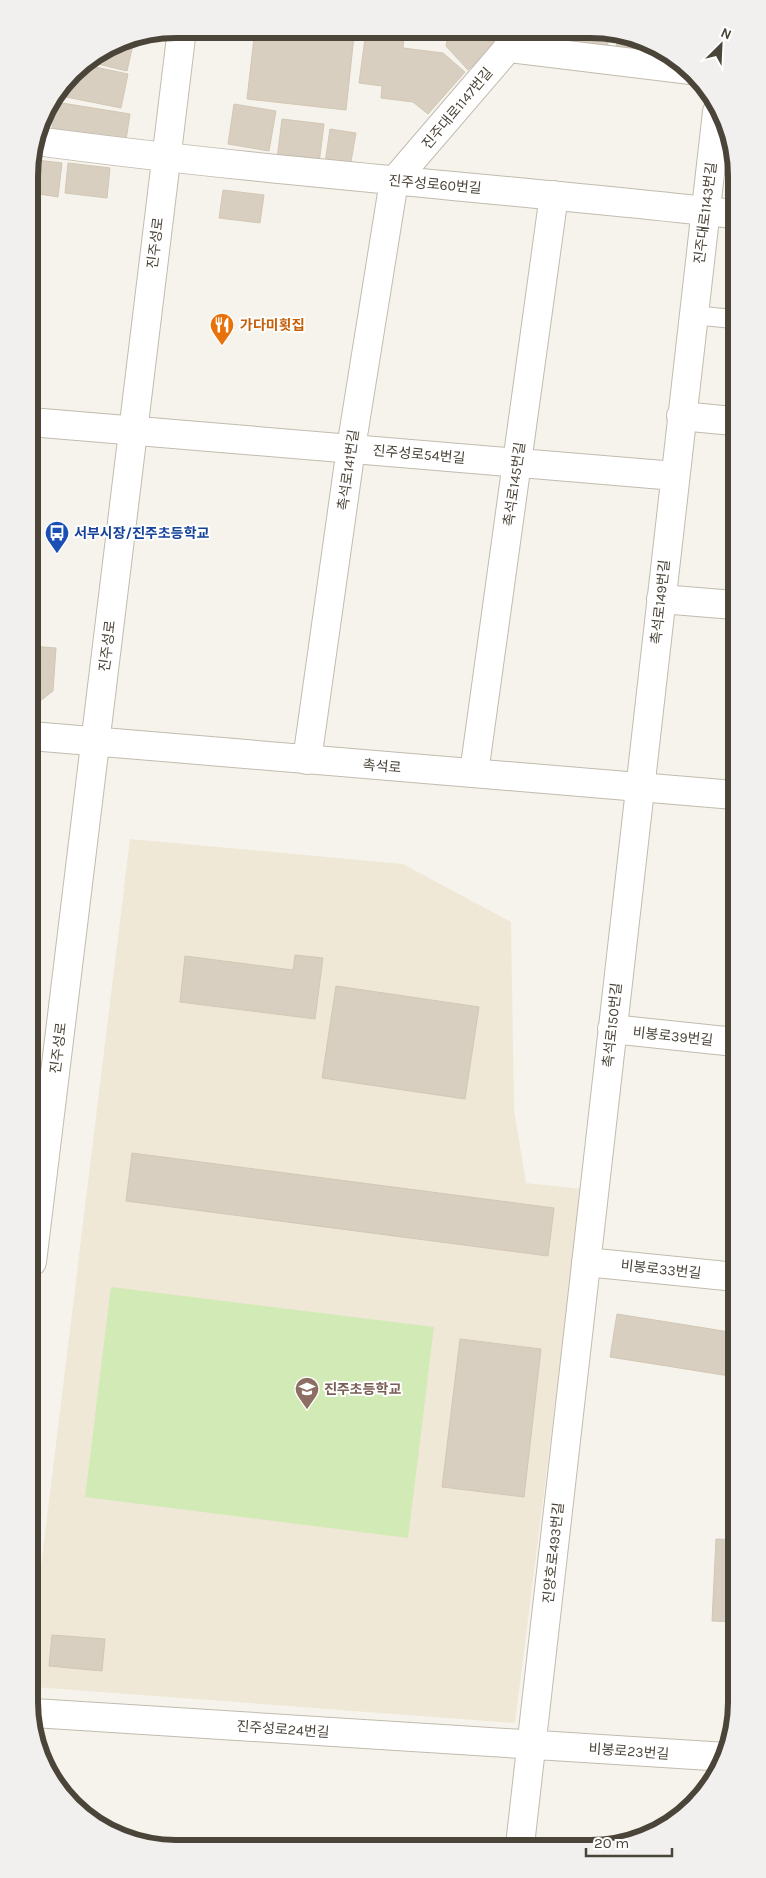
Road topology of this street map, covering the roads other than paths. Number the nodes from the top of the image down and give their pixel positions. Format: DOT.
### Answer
graph roads {
  1 [pos="181,38"];
  2 [pos="509,39"];
  3 [pos="676,67"];
  4 [pos="716,119"];
  5 [pos="42,142"];
  6 [pos="165,158"];
  7 [pos="394,181"];
  8 [pos="554,195"];
  9 [pos="704,211"];
  10 [pos="728,214"];
  11 [pos="693,315"];
  12 [pos="728,318"];
  13 [pos="681,416"];
  14 [pos="728,421"];
  15 [pos="38,423"];
  16 [pos="134,429"];
  17 [pos="351,448"];
  18 [pos="517,463"];
  19 [pos="674,476"];
  20 [pos="661,599"];
  21 [pos="728,605"];
  22 [pos="38,737"];
  23 [pos="95,742"];
  24 [pos="307,760"];
  25 [pos="474,774"];
  26 [pos="640,787"];
  27 [pos="728,794"];
  28 [pos="612,1029"];
  29 [pos="728,1041"];
  30 [pos="38,1182"];
  31 [pos="586,1262"];
  32 [pos="728,1276"];
  33 [pos="39,1713"];
  34 [pos="532,1745"];
  35 [pos="717,1756"];
  36 [pos="521,1840"];
  1 -- 6 [label="street, 진주성로"];
  2 -- 3 [label="street"];
  2 -- 7 [label="street, 진주대로1147번길"];
  4 -- 9 [label="street, 진주대로1143번길"];
  5 -- 6 [label="street, 진주성로60번길"];
  6 -- 7 [label="street, 진주성로60번길"];
  6 -- 16 [label="street, 진주성로"];
  7 -- 8 [label="street, 진주성로60번길"];
  7 -- 17 [label="street, 촉석로141번길"];
  8 -- 9 [label="street, 진주성로60번길"];
  8 -- 18 [label="street, 촉석로145번길"];
  9 -- 10 [label="street, 진주성로60번길"];
  9 -- 11 [label="street, 진주대로1143번길"];
  11 -- 12 [label="lane"];
  11 -- 13 [label="street, 진주대로1143번길"];
  13 -- 14 [label="street"];
  13 -- 19 [label="street, 촉석로149번길"];
  15 -- 16 [label="street, 진주성로54번길"];
  16 -- 17 [label="street, 진주성로54번길"];
  16 -- 23 [label="street, 진주성로"];
  17 -- 18 [label="street, 진주성로54번길"];
  17 -- 24 [label="street, 촉석로141번길"];
  18 -- 19 [label="street, 진주성로54번길"];
  18 -- 25 [label="street, 촉석로145번길"];
  19 -- 20 [label="street, 촉석로149번길"];
  20 -- 21 [label="street"];
  20 -- 26 [label="street, 촉석로149번길"];
  22 -- 23 [label="street, 촉석로"];
  23 -- 24 [label="street, 촉석로"];
  23 -- 30 [label="street, 진주성로"];
  24 -- 25 [label="street, 촉석로"];
  25 -- 26 [label="street, 촉석로"];
  26 -- 27 [label="street, 촉석로"];
  26 -- 28 [label="street, 촉석로150번길"];
  28 -- 29 [label="street, 비봉로39번길"];
  28 -- 31 [label="street, 촉석로150번길"];
  31 -- 32 [label="street, 비봉로33번길"];
  31 -- 34 [label="street, 진양호로493번길"];
  33 -- 34 [label="street, 진주성로24번길"];
  34 -- 35 [label="street, 비봉로23번길"];
  34 -- 36 [label="street, 진양호로493번길"];
}
